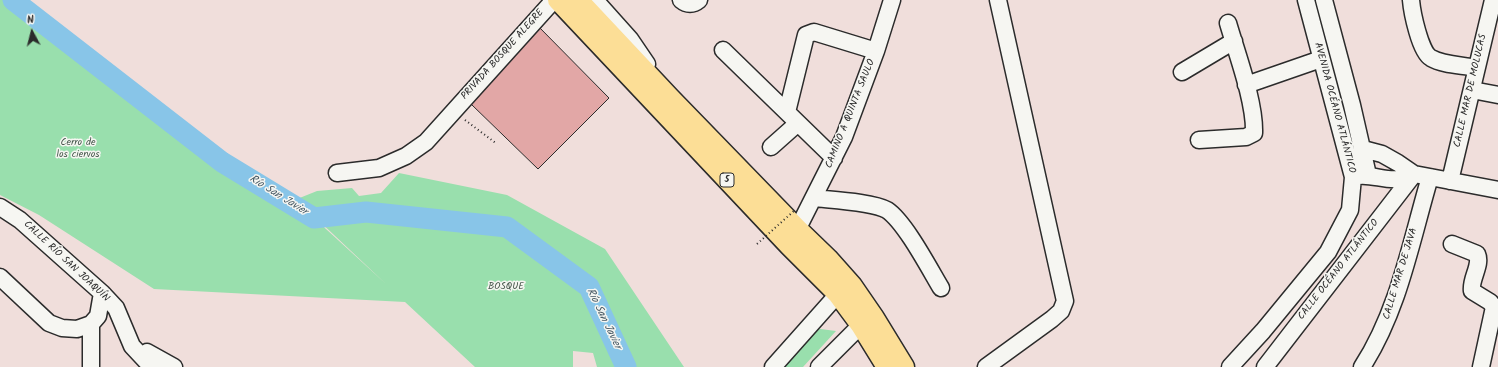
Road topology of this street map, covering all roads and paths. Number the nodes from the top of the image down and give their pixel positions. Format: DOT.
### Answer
graph roads {
  1 [pos="554,0"];
  2 [pos="558,0"];
  3 [pos="578,0"];
  4 [pos="595,0"];
  5 [pos="681,0"];
  6 [pos="699,0"];
  7 [pos="892,0"];
  8 [pos="998,0"];
  9 [pos="1306,0"];
  10 [pos="1324,0"];
  11 [pos="1411,0"];
  12 [pos="1493,0"];
  13 [pos="1228,23"];
  14 [pos="1234,41"];
  15 [pos="723,50"];
  16 [pos="876,51"];
  17 [pos="1321,59"];
  18 [pos="1476,68"];
  19 [pos="1182,72"];
  20 [pos="1246,85"];
  21 [pos="1472,90"];
  22 [pos="1498,94"];
  23 [pos="670,98"];
  24 [pos="453,111"];
  25 [pos="792,118"];
  26 [pos="1199,140"];
  27 [pos="497,144"];
  28 [pos="771,147"];
  29 [pos="1363,148"];
  30 [pos="834,158"];
  31 [pos="337,173"];
  32 [pos="1414,174"];
  33 [pos="1360,176"];
  34 [pos="1430,177"];
  35 [pos="1450,181"];
  36 [pos="1498,190"];
  37 [pos="814,198"];
  38 [pos="0,207"];
  39 [pos="795,210"];
  40 [pos="794,238"];
  41 [pos="757,244"];
  42 [pos="1452,244"];
  43 [pos="821,265"];
  44 [pos="0,277"];
  45 [pos="941,288"];
  46 [pos="102,293"];
  47 [pos="838,294"];
  48 [pos="91,324"];
  49 [pos="862,325"];
  50 [pos="132,346"];
  51 [pos="91,348"];
  52 [pos="1368,365"];
  53 [pos="91,367"];
  54 [pos="101,367"];
  55 [pos="155,367"];
  56 [pos="174,367"];
  57 [pos="773,367"];
  58 [pos="820,367"];
  59 [pos="887,367"];
  60 [pos="904,367"];
  61 [pos="986,367"];
  62 [pos="1230,367"];
  63 [pos="1265,367"];
  64 [pos="1481,367"];
  1 -- 24 [label="street, PRIVADA BOSQUE ALEGRE"];
  2 -- 40 [label="main road, 5"];
  3 -- 23 [label="main road, 5"];
  4 -- 23 [label="street"];
  5 -- 6 [label="street"];
  7 -- 16 [label="street, CAMINO A QUINTA SAULO"];
  8 -- 61 [label="street"];
  9 -- 17 [label="street, AVENIDA OCÉANO ATLÁNTICO"];
  10 -- 29 [label="street, AVENIDA OCÉANO ATLÁNTICO"];
  11 -- 18 [label="street"];
  12 -- 18 [label="street, CALLE MAR DE MOLUCAS"];
  13 -- 14 [label="street"];
  14 -- 19 [label="street"];
  14 -- 20 [label="street"];
  15 -- 25 [label="street"];
  16 -- 25 [label="street"];
  16 -- 30 [label="street, CAMINO A QUINTA SAULO"];
  17 -- 20 [label="street"];
  17 -- 33 [label="street, AVENIDA OCÉANO ATLÁNTICO"];
  18 -- 21 [label="street, CALLE MAR DE MOLUCAS"];
  20 -- 26 [label="street"];
  21 -- 22 [label="street"];
  21 -- 35 [label="street, CALLE MAR DE MOLUCAS"];
  23 -- 40 [label="main road, 5"];
  24 -- 27 [label="path"];
  24 -- 31 [label="street, PRIVADA BOSQUE ALEGRE"];
  25 -- 28 [label="street"];
  25 -- 30 [label="street"];
  29 -- 32 [label="street"];
  29 -- 33 [label="street, AVENIDA OCÉANO ATLÁNTICO"];
  30 -- 37 [label="street, CAMINO A QUINTA SAULO"];
  32 -- 33 [label="street"];
  32 -- 34 [label="street"];
  32 -- 63 [label="street, CALLE OCÉANO ATLÁNTICO"];
  33 -- 62 [label="street, AVENIDA OCÉANO ATLÁNTICO"];
  34 -- 35 [label="street"];
  34 -- 52 [label="street, CALLE MAR DE JAVA"];
  35 -- 36 [label="street"];
  37 -- 40 [label="street, CAMINO A QUINTA SAULO"];
  37 -- 45 [label="street"];
  38 -- 46 [label="street, CALLE RÍO SAN JOAQUÍN"];
  39 -- 41 [label="path, bridge"];
  40 -- 43 [label="main road, 5"];
  42 -- 64 [label="street"];
  43 -- 47 [label="main road, 5"];
  43 -- 60 [label="main road, 5"];
  44 -- 48 [label="street"];
  46 -- 48 [label="street"];
  46 -- 50 [label="street, CALLE RÍO SAN JOAQUÍN"];
  47 -- 49 [label="main road, 5"];
  47 -- 57 [label="street"];
  48 -- 51 [label="street"];
  49 -- 58 [label="street"];
  49 -- 59 [label="main road, 5"];
  50 -- 55 [label="street, CALLE RÍO SAN JOAQUÍN"];
  50 -- 56 [label="street"];
  51 -- 53 [label="street"];
  51 -- 54 [label="street"];
}
